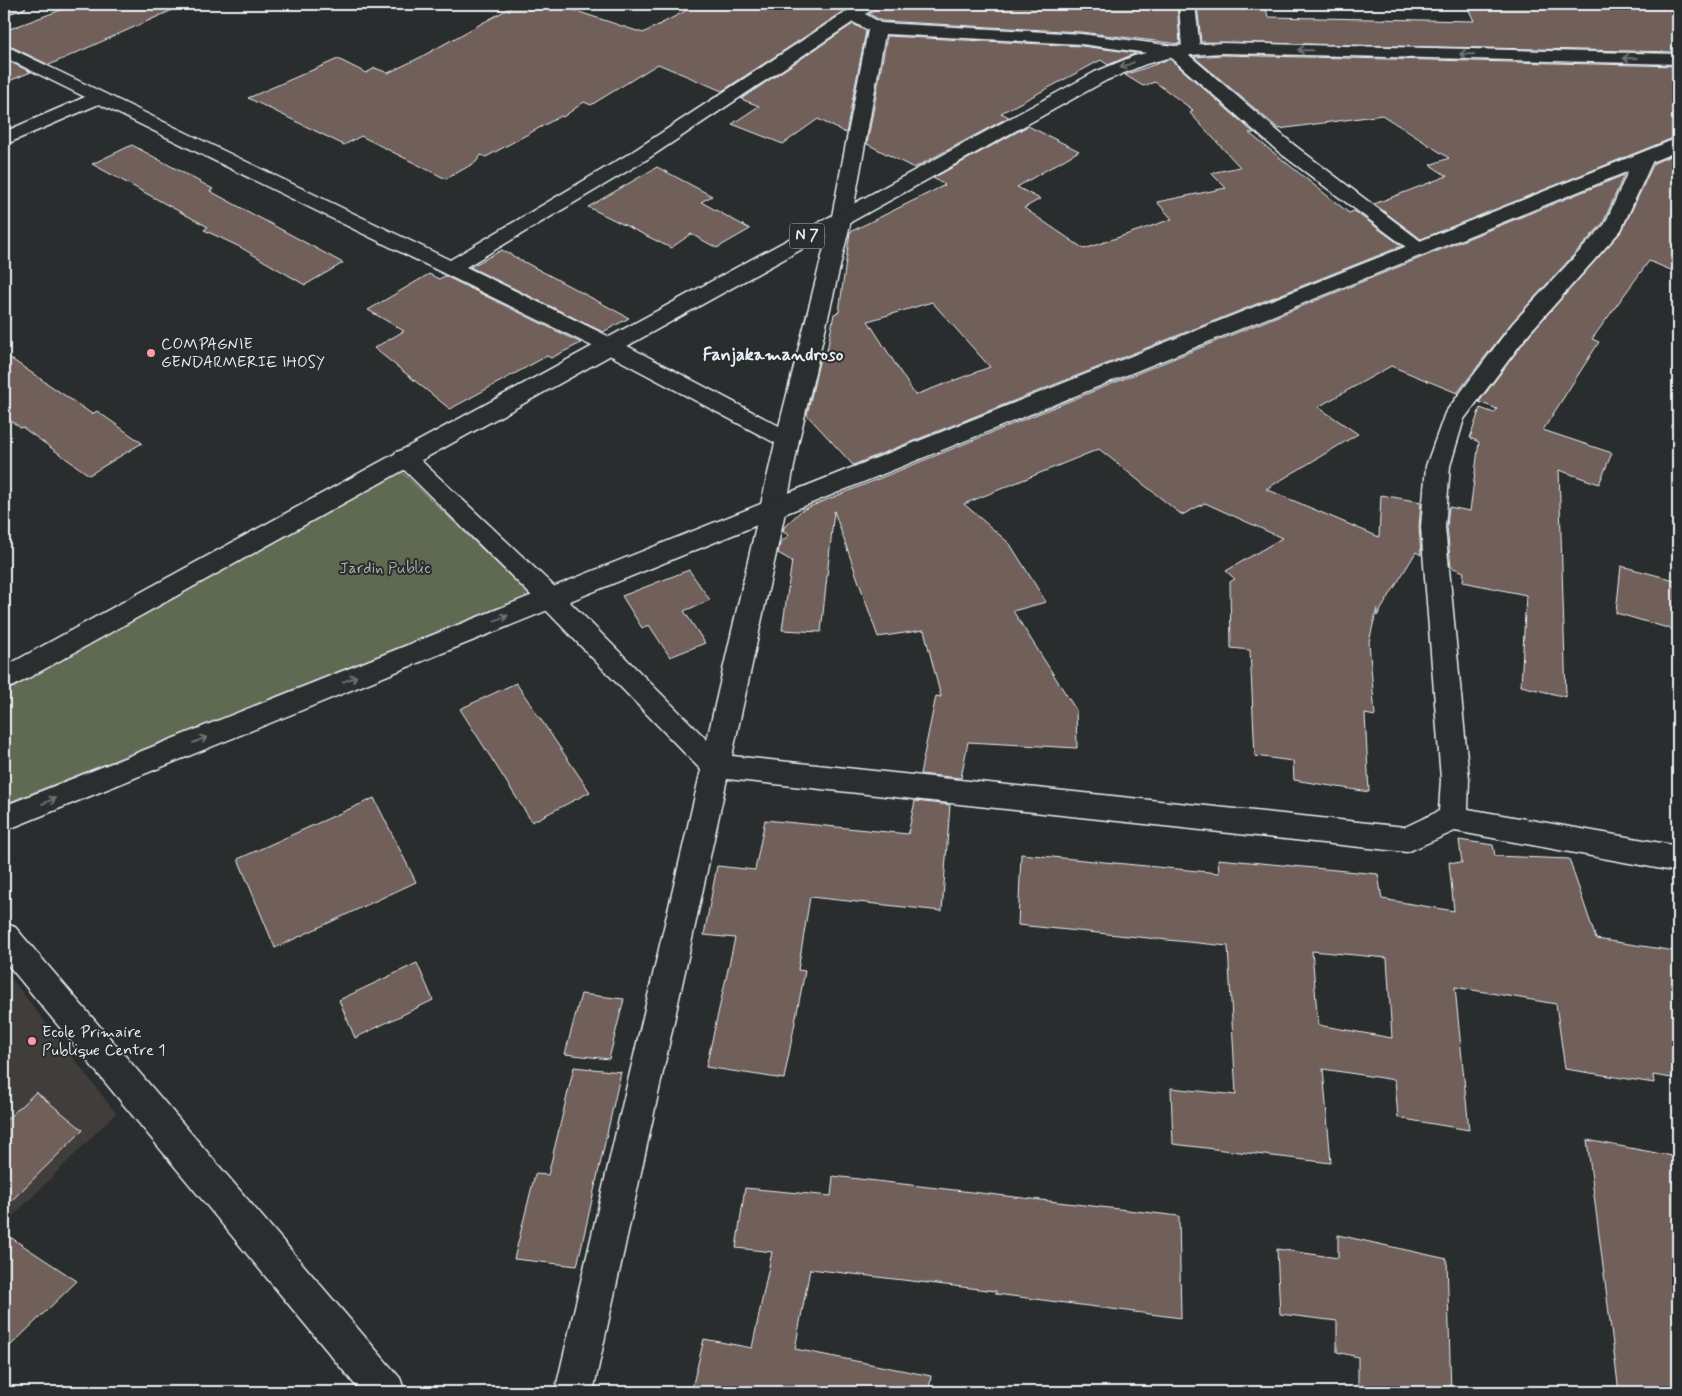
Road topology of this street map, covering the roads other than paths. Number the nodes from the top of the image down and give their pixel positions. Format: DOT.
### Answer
graph roads {
  1 [pos="18,4"];
  2 [pos="868,4"];
  3 [pos="1187,4"];
  4 [pos="4,9"];
  5 [pos="852,14"];
  6 [pos="877,28"];
  7 [pos="4,50"];
  8 [pos="1183,50"];
  9 [pos="1678,59"];
  10 [pos="100,97"];
  11 [pos="4,139"];
  12 [pos="1678,144"];
  13 [pos="1643,160"];
  14 [pos="842,216"];
  15 [pos="1420,249"];
  16 [pos="450,268"];
  17 [pos="608,345"];
  18 [pos="787,440"];
  19 [pos="404,458"];
  20 [pos="774,508"];
  21 [pos="550,598"];
  22 [pos="4,679"];
  23 [pos="715,766"];
  24 [pos="1453,818"];
  25 [pos="4,819"];
  26 [pos="1678,859"];
  27 [pos="4,937"];
  28 [pos="386,1392"];
  29 [pos="574,1392"];
  1 -- 4 [label="street"];
  2 -- 5 [label="street"];
  3 -- 8 [label="street"];
  5 -- 6 [label="street"];
  5 -- 16 [label="street"];
  6 -- 8 [label="street"];
  6 -- 14 [label="street"];
  7 -- 10 [label="street"];
  9 -- 8 [label="street, N 7, one-way"];
  8 -- 14 [label="street, N 7, one-way"];
  8 -- 15 [label="street"];
  10 -- 11 [label="street"];
  10 -- 16 [label="street"];
  12 -- 13 [label="street"];
  13 -- 15 [label="street"];
  13 -- 24 [label="street"];
  14 -- 17 [label="street, N 7"];
  14 -- 18 [label="street"];
  15 -- 20 [label="street"];
  16 -- 17 [label="street"];
  17 -- 18 [label="street"];
  17 -- 19 [label="street, N 7"];
  18 -- 20 [label="street"];
  19 -- 21 [label="street"];
  19 -- 22 [label="street, N 7"];
  20 -- 21 [label="street"];
  20 -- 23 [label="street"];
  21 -- 23 [label="street"];
  25 -- 21 [label="street, one-way"];
  23 -- 24 [label="street"];
  23 -- 29 [label="street"];
  24 -- 26 [label="street"];
  27 -- 28 [label="street"];
}
